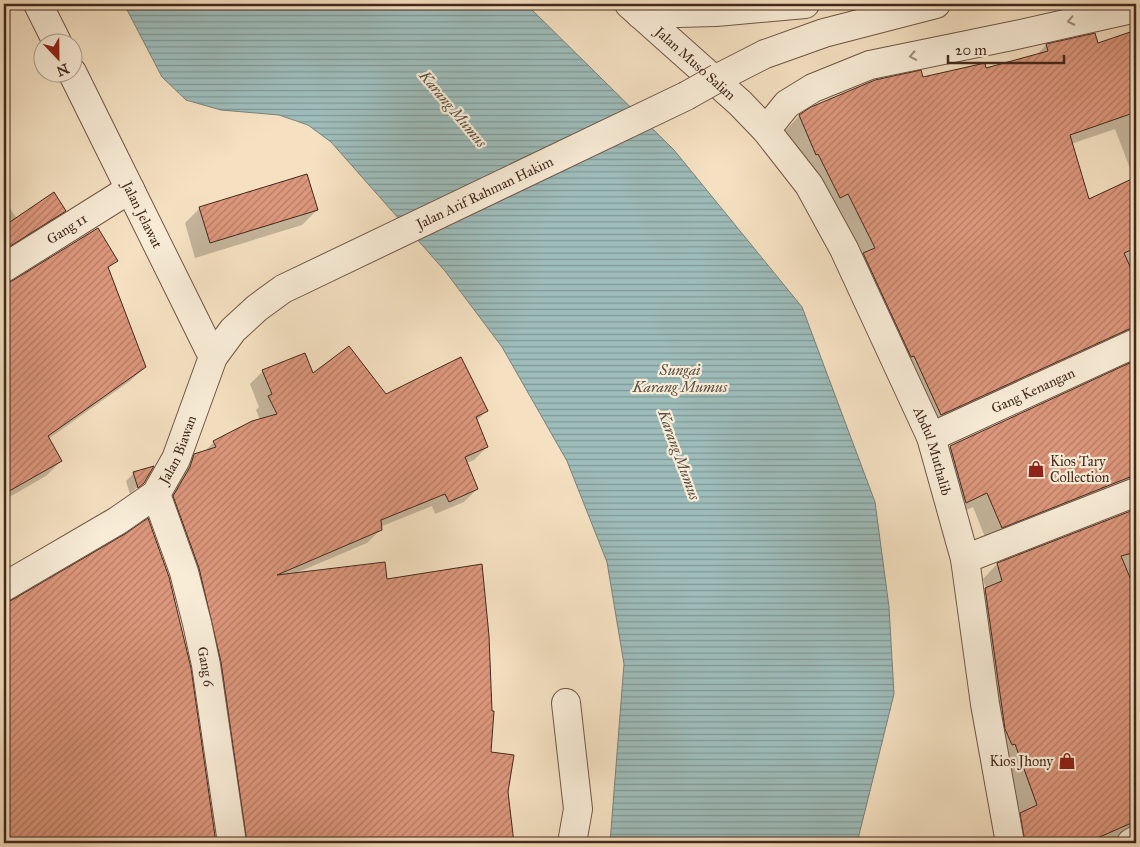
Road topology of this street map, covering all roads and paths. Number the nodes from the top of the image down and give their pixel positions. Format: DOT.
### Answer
graph roads {
  1 [pos="38,4"];
  2 [pos="805,4"];
  3 [pos="936,4"];
  4 [pos="1136,8"];
  5 [pos="635,9"];
  6 [pos="52,32"];
  7 [pos="77,82"];
  8 [pos="740,103"];
  9 [pos="766,130"];
  10 [pos="130,189"];
  11 [pos="4,268"];
  12 [pos="284,289"];
  13 [pos="1136,343"];
  14 [pos="213,357"];
  15 [pos="931,437"];
  16 [pos="1136,492"];
  17 [pos="156,494"];
  18 [pos="964,559"];
  19 [pos="4,587"];
  20 [pos="566,703"];
  21 [pos="1136,840"];
  22 [pos="232,843"];
  23 [pos="572,843"];
  24 [pos="1010,843"];
  25 [pos="1131,843"];
  1 -- 6 [label="street"];
  2 -- 5 [label="street"];
  3 -- 12 [label="street, Jalan Arif Rahman Hakim, bridge"];
  4 -- 9 [label="street, one-way"];
  5 -- 8 [label="street, Jalan Muso Salim"];
  7 -- 10 [label="street, Jalan Jelawat"];
  8 -- 9 [label="street, Abdul Muthalib"];
  9 -- 15 [label="street, Abdul Muthalib"];
  10 -- 11 [label="street, Gang 11"];
  10 -- 14 [label="street, Jalan Jelawat"];
  12 -- 14 [label="street, Jalan Biawan"];
  13 -- 15 [label="street, Gang Kenangan"];
  14 -- 17 [label="street, Jalan Biawan"];
  15 -- 18 [label="street, Abdul Muthalib"];
  16 -- 18 [label="street"];
  17 -- 19 [label="street, Jalan Biawan"];
  17 -- 22 [label="street, Gang 6"];
  18 -- 24 [label="street, Abdul Muthalib"];
  20 -- 23 [label="street"];
  21 -- 25 [label="street"];
}
